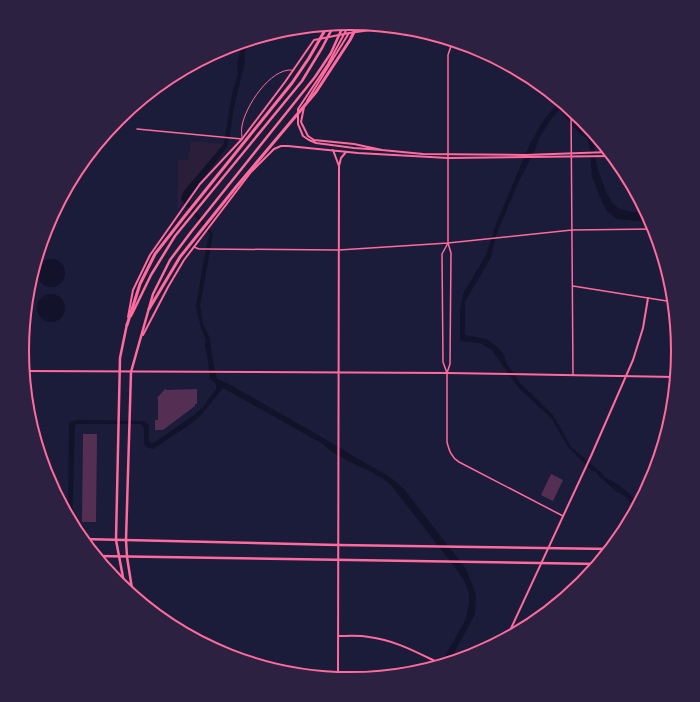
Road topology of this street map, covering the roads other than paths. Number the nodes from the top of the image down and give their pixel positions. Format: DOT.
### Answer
graph roads {
  1 [pos="341,30"];
  2 [pos="346,30"];
  3 [pos="355,30"];
  4 [pos="324,31"];
  5 [pos="331,31"];
  6 [pos="366,31"];
  7 [pos="350,33"];
  8 [pos="451,46"];
  9 [pos="293,70"];
  10 [pos="571,118"];
  11 [pos="137,129"];
  12 [pos="242,139"];
  13 [pos="333,150"];
  14 [pos="382,150"];
  15 [pos="346,151"];
  16 [pos="602,152"];
  17 [pos="572,153"];
  18 [pos="448,157"];
  19 [pos="572,157"];
  20 [pos="605,157"];
  21 [pos="339,166"];
  22 [pos="572,230"];
  23 [pos="648,230"];
  24 [pos="448,243"];
  25 [pos="194,247"];
  26 [pos="339,250"];
  27 [pos="573,286"];
  28 [pos="648,298"];
  29 [pos="667,301"];
  30 [pos="149,309"];
  31 [pos="127,325"];
  32 [pos="141,338"];
  33 [pos="30,370"];
  34 [pos="120,372"];
  35 [pos="131,372"];
  36 [pos="339,373"];
  37 [pos="447,373"];
  38 [pos="573,375"];
  39 [pos="626,376"];
  40 [pos="670,377"];
  41 [pos="563,516"];
  42 [pos="90,539"];
  43 [pos="116,540"];
  44 [pos="126,540"];
  45 [pos="338,545"];
  46 [pos="548,547"];
  47 [pos="603,549"];
  48 [pos="103,556"];
  49 [pos="119,556"];
  50 [pos="127,556"];
  51 [pos="338,560"];
  52 [pos="541,563"];
  53 [pos="590,564"];
  54 [pos="123,578"];
  55 [pos="132,586"];
  56 [pos="511,628"];
  57 [pos="338,636"];
  58 [pos="434,661"];
  59 [pos="338,671"];
  1 -- 30 [label="main road"];
  2 -- 14 [label="street"];
  3 -- 30 [label="highway"];
  4 -- 31 [label="highway"];
  5 -- 31 [label="main road"];
  6 -- 7 [label="street"];
  7 -- 9 [label="street"];
  7 -- 14 [label="street"];
  8 -- 18 [label="street"];
  9 -- 12 [label="street"];
  9 -- 12 [label="lane"];
  10 -- 17 [label="street"];
  11 -- 12 [label="street"];
  12 -- 31 [label="street"];
  13 -- 15 [label="street"];
  13 -- 21 [label="street"];
  13 -- 25 [label="street"];
  14 -- 18 [label="street"];
  15 -- 18 [label="street"];
  15 -- 21 [label="street"];
  16 -- 17 [label="street"];
  17 -- 18 [label="street"];
  17 -- 19 [label="street"];
  18 -- 19 [label="street"];
  18 -- 24 [label="street"];
  19 -- 20 [label="street"];
  19 -- 22 [label="street"];
  21 -- 26 [label="street"];
  22 -- 23 [label="street"];
  22 -- 24 [label="street"];
  22 -- 27 [label="street"];
  24 -- 26 [label="street"];
  24 -- 37 [label="street"];
  24 -- 37 [label="street"];
  25 -- 26 [label="street"];
  25 -- 32 [label="street"];
  26 -- 36 [label="street"];
  27 -- 28 [label="street"];
  27 -- 38 [label="street"];
  28 -- 29 [label="street"];
  28 -- 39 [label="street"];
  30 -- 32 [label="main road"];
  31 -- 34 [label="main road"];
  32 -- 35 [label="main road"];
  33 -- 34 [label="street"];
  34 -- 35 [label="street"];
  34 -- 43 [label="main road"];
  35 -- 36 [label="street"];
  35 -- 44 [label="main road"];
  36 -- 37 [label="street"];
  36 -- 45 [label="street"];
  37 -- 38 [label="street"];
  37 -- 41 [label="street"];
  38 -- 39 [label="street"];
  39 -- 40 [label="street"];
  39 -- 41 [label="street"];
  41 -- 46 [label="street"];
  42 -- 43 [label="main road"];
  43 -- 44 [label="main road"];
  43 -- 49 [label="main road"];
  44 -- 45 [label="main road"];
  44 -- 50 [label="main road"];
  45 -- 46 [label="main road"];
  45 -- 51 [label="street"];
  46 -- 47 [label="main road"];
  46 -- 52 [label="street"];
  48 -- 49 [label="main road"];
  49 -- 50 [label="main road"];
  49 -- 54 [label="main road"];
  50 -- 51 [label="main road"];
  50 -- 55 [label="main road"];
  51 -- 52 [label="main road"];
  51 -- 57 [label="street"];
  52 -- 53 [label="main road"];
  52 -- 56 [label="street"];
  57 -- 58 [label="street"];
  57 -- 59 [label="street"];
}
